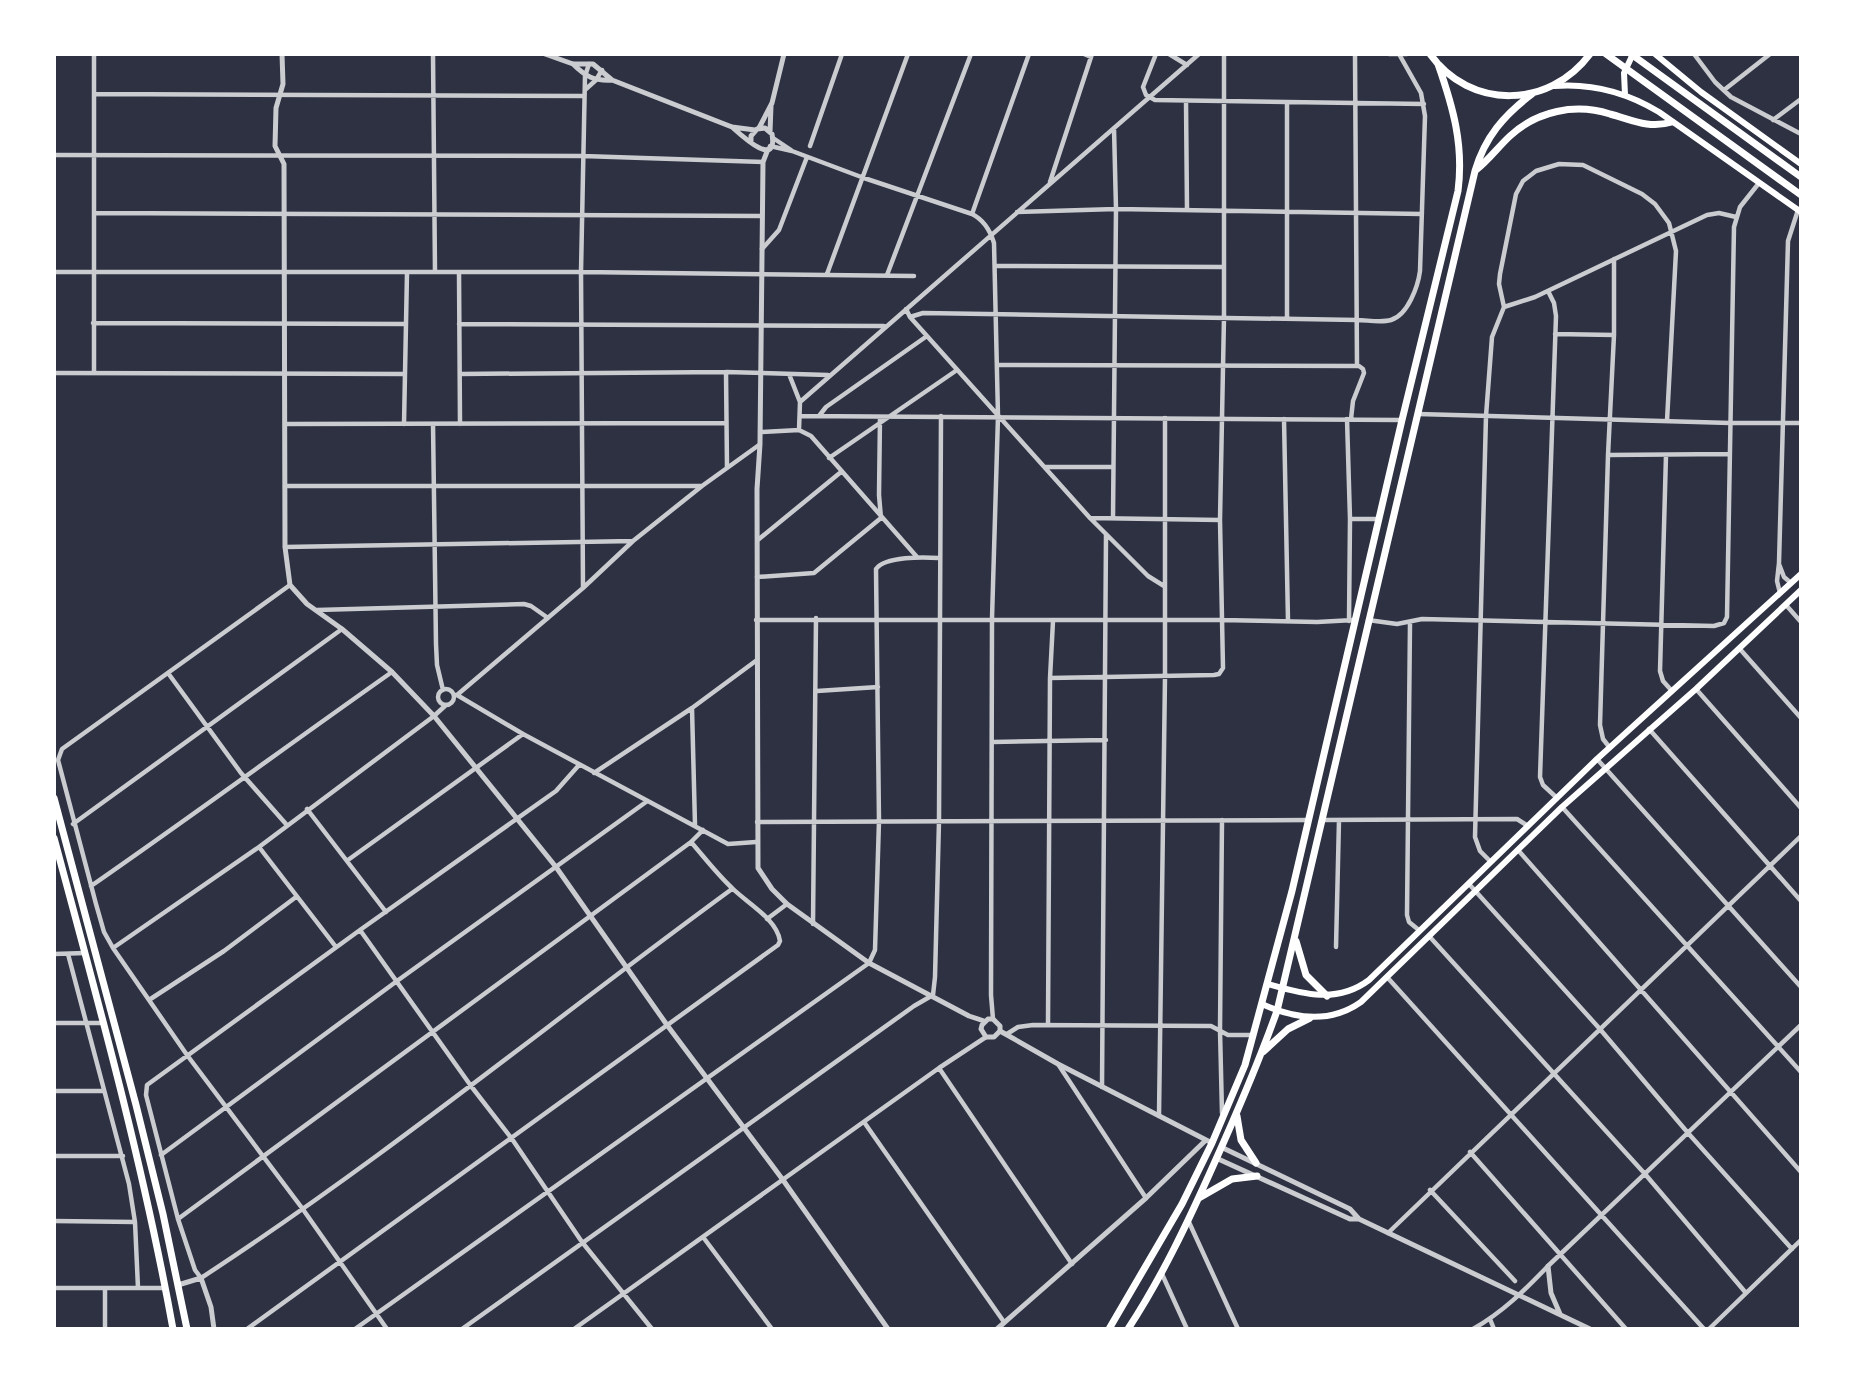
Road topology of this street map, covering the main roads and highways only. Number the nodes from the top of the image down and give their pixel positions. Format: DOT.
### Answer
graph roads {
  1 [pos="1430,54"];
  2 [pos="1590,54"];
  3 [pos="1606,54"];
  4 [pos="1632,54"];
  5 [pos="1655,54"];
  6 [pos="1438,64"];
  7 [pos="1554,86"];
  8 [pos="1532,94"];
  9 [pos="1625,95"];
  10 [pos="1672,122"];
  11 [pos="1801,164"];
  12 [pos="1475,171"];
  13 [pos="1801,177"];
  14 [pos="1801,195"];
  15 [pos="1799,211"];
  16 [pos="1801,574"];
  17 [pos="1801,590"];
  18 [pos="54,798"];
  19 [pos="54,838"];
  20 [pos="1296,936"];
  21 [pos="1268,984"];
  22 [pos="1283,988"];
  23 [pos="1327,996"];
  24 [pos="1262,1004"];
  25 [pos="1277,1011"];
  26 [pos="1310,1018"];
  27 [pos="1261,1055"];
  28 [pos="1237,1112"];
  29 [pos="1256,1163"];
  30 [pos="1257,1176"];
  31 [pos="1198,1198"];
  32 [pos="173,1329"];
  33 [pos="187,1329"];
  34 [pos="1109,1329"];
  35 [pos="1128,1329"];
  1 -- 6 [label="main road"];
  2 -- 7 [label="main road"];
  3 -- 14 [label="main road"];
  4 -- 9 [label="main road"];
  4 -- 13 [label="main road"];
  5 -- 11 [label="main road"];
  6 -- 8 [label="main road"];
  6 -- 21 [label="main road"];
  7 -- 8 [label="main road"];
  7 -- 9 [label="main road"];
  8 -- 12 [label="main road"];
  9 -- 10 [label="main road"];
  10 -- 12 [label="main road"];
  10 -- 15 [label="main road"];
  12 -- 20 [label="main road"];
  16 -- 23 [label="main road"];
  17 -- 26 [label="main road"];
  18 -- 33 [label="main road"];
  19 -- 32 [label="main road"];
  20 -- 22 [label="main road"];
  20 -- 23 [label="main road"];
  21 -- 22 [label="main road"];
  21 -- 24 [label="main road"];
  22 -- 23 [label="main road"];
  22 -- 25 [label="main road"];
  24 -- 25 [label="main road"];
  24 -- 34 [label="main road"];
  25 -- 26 [label="main road"];
  25 -- 27 [label="main road"];
  26 -- 27 [label="main road"];
  27 -- 28 [label="main road"];
  28 -- 29 [label="main road"];
  28 -- 31 [label="main road"];
  30 -- 31 [label="main road"];
  31 -- 35 [label="main road"];
}
